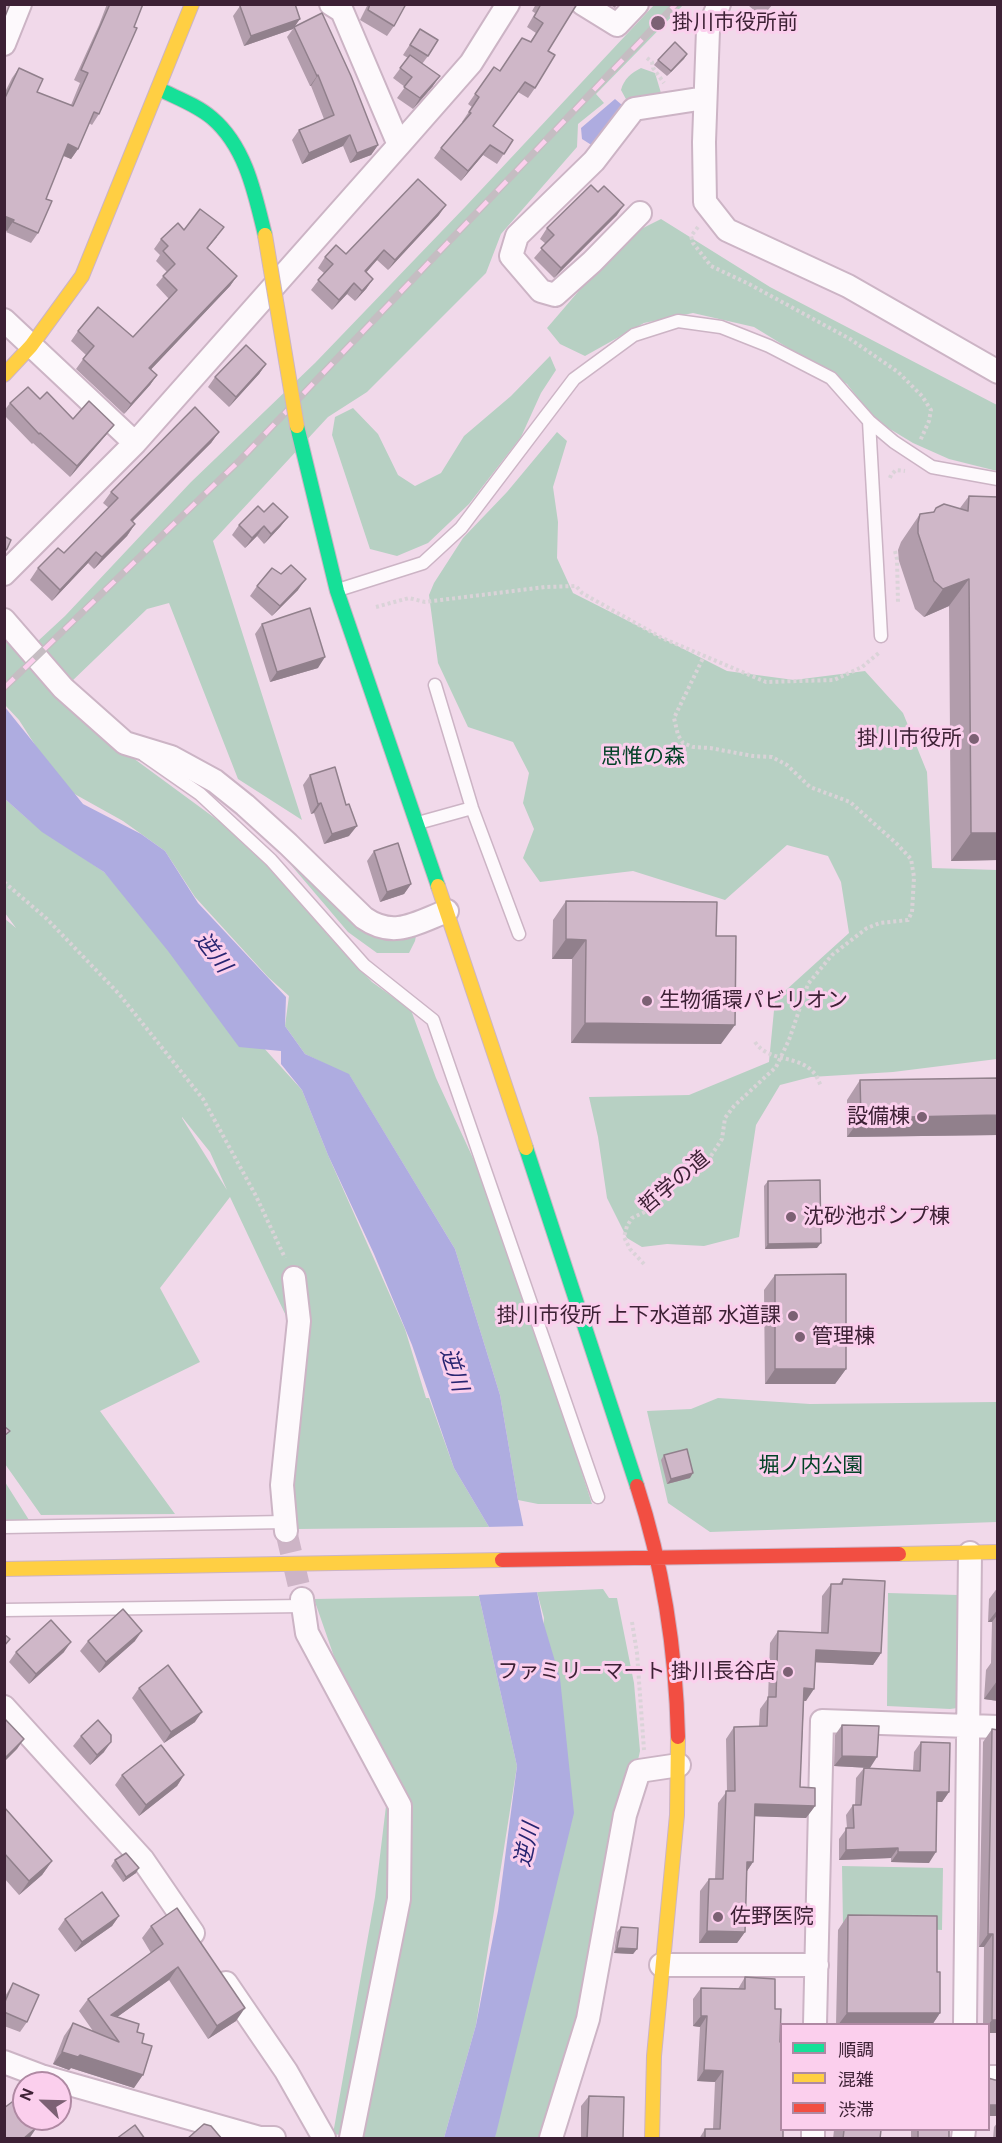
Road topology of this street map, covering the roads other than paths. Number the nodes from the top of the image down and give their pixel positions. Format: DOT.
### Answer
graph roads {
  1 [pos="20,4"];
  2 [pos="192,4"];
  3 [pos="508,4"];
  4 [pos="583,4"];
  5 [pos="637,4"];
  6 [pos="719,4"];
  7 [pos="339,6"];
  8 [pos="4,44"];
  9 [pos="159,89"];
  10 [pos="705,98"];
  11 [pos="399,145"];
  12 [pos="640,213"];
  13 [pos="4,320"];
  14 [pos="31,346"];
  15 [pos="998,372"];
  16 [pos="4,375"];
  17 [pos="869,421"];
  18 [pos="135,443"];
  19 [pos="998,479"];
  20 [pos="4,574"];
  21 [pos="337,591"];
  22 [pos="4,620"];
  23 [pos="880,636"];
  24 [pos="435,685"];
  25 [pos="125,743"];
  26 [pos="472,808"];
  27 [pos="417,823"];
  28 [pos="447,911"];
  29 [pos="519,934"];
  30 [pos="294,1278"];
  31 [pos="598,1497"];
  32 [pos="286,1526"];
  33 [pos="4,1527"];
  34 [pos="998,1552"];
  35 [pos="970,1553"];
  36 [pos="657,1558"];
  37 [pos="4,1569"];
  38 [pos="302,1602"];
  39 [pos="4,1610"];
  40 [pos="4,1707"];
  41 [pos="967,1726"];
  42 [pos="998,1727"];
  43 [pos="679,1765"];
  44 [pos="202,1947"];
  45 [pos="661,1965"];
  46 [pos="817,1965"];
  47 [pos="214,1966"];
  48 [pos="815,2023"];
  49 [pos="965,2023"];
  50 [pos="4,2062"];
  51 [pos="259,2138"];
  52 [pos="274,2139"];
  53 [pos="324,2139"];
  54 [pos="351,2139"];
  55 [pos="550,2139"];
  56 [pos="652,2139"];
  1 -- 8 [label="street"];
  2 -- 9 [label="street"];
  3 -- 11 [label="street"];
  4 -- 5 [label="street"];
  6 -- 10 [label="street"];
  7 -- 11 [label="street"];
  9 -- 14 [label="street"];
  9 -- 21 [label="street, bridge"];
  10 -- 12 [label="street"];
  10 -- 15 [label="street"];
  11 -- 18 [label="street"];
  13 -- 14 [label="street"];
  14 -- 16 [label="street"];
  14 -- 18 [label="street"];
  17 -- 19 [label="lane"];
  17 -- 21 [label="lane"];
  17 -- 23 [label="lane"];
  18 -- 20 [label="street"];
  21 -- 27 [label="street"];
  22 -- 25 [label="street"];
  24 -- 26 [label="lane"];
  25 -- 28 [label="street"];
  25 -- 31 [label="lane"];
  26 -- 27 [label="lane"];
  26 -- 29 [label="lane"];
  27 -- 28 [label="street"];
  28 -- 36 [label="street"];
  30 -- 32 [label="street"];
  32 -- 33 [label="lane"];
  34 -- 35 [label="street"];
  35 -- 36 [label="street"];
  35 -- 41 [label="street"];
  36 -- 37 [label="street"];
  36 -- 43 [label="street"];
  38 -- 39 [label="lane"];
  38 -- 54 [label="street"];
  40 -- 44 [label="street"];
  41 -- 42 [label="street"];
  41 -- 46 [label="street"];
  41 -- 49 [label="street"];
  43 -- 45 [label="street"];
  43 -- 55 [label="street"];
  45 -- 46 [label="street"];
  45 -- 56 [label="street"];
  46 -- 48 [label="street"];
  47 -- 53 [label="street"];
  50 -- 51 [label="street"];
  51 -- 52 [label="street"];
}
